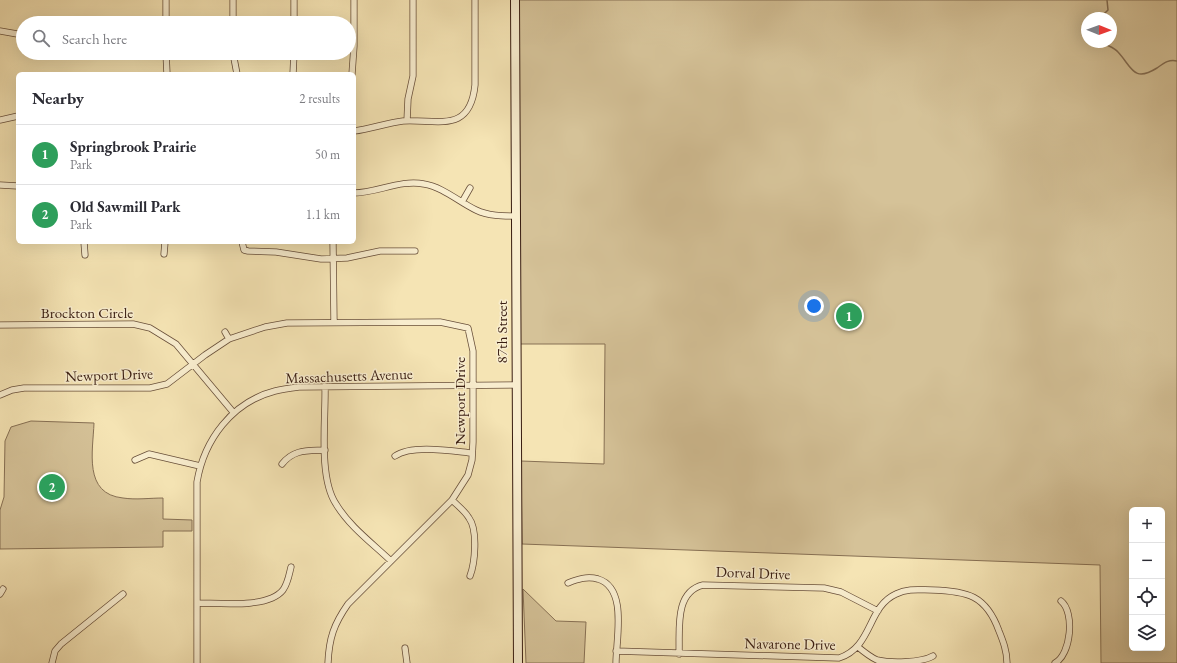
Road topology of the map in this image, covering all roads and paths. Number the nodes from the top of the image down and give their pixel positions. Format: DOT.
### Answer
graph roads {
  1 [pos="166,0"];
  2 [pos="233,0"];
  3 [pos="294,0"];
  4 [pos="354,0"];
  5 [pos="413,0"];
  6 [pos="475,0"];
  7 [pos="515,0"];
  8 [pos="166,16"];
  9 [pos="233,16"];
  10 [pos="294,16"];
  11 [pos="354,16"];
  12 [pos="0,31"];
  13 [pos="16,34"];
  14 [pos="166,60"];
  15 [pos="235,60"];
  16 [pos="294,60"];
  17 [pos="353,60"];
  18 [pos="167,72"];
  19 [pos="237,72"];
  20 [pos="293,72"];
  21 [pos="352,72"];
  22 [pos="16,116"];
  23 [pos="0,120"];
  24 [pos="407,121"];
  25 [pos="356,131"];
  26 [pos="0,185"];
  27 [pos="16,186"];
  28 [pos="470,188"];
  29 [pos="356,193"];
  30 [pos="462,202"];
  31 [pos="516,216"];
  32 [pos="84,244"];
  33 [pos="165,244"];
  34 [pos="242,244"];
  35 [pos="333,244"];
  36 [pos="415,251"];
  37 [pos="85,254"];
  38 [pos="164,254"];
  39 [pos="333,258"];
  40 [pos="334,322"];
  41 [pos="0,326"];
  42 [pos="225,332"];
  43 [pos="229,340"];
  44 [pos="193,364"];
  45 [pos="517,385"];
  46 [pos="325,386"];
  47 [pos="473,386"];
  48 [pos="0,395"];
  49 [pos="233,412"];
  50 [pos="325,450"];
  51 [pos="472,453"];
  52 [pos="395,456"];
  53 [pos="135,460"];
  54 [pos="282,464"];
  55 [pos="200,466"];
  56 [pos="452,500"];
  57 [pos="391,561"];
  58 [pos="291,566"];
  59 [pos="470,576"];
  60 [pos="568,583"];
  61 [pos="123,594"];
  62 [pos="1061,601"];
  63 [pos="196,603"];
  64 [pos="878,611"];
  65 [pos="858,647"];
  66 [pos="405,648"];
  67 [pos="616,651"];
  68 [pos="679,654"];
  69 [pos="933,656"];
  70 [pos="52,663"];
  71 [pos="197,663"];
  72 [pos="328,663"];
  73 [pos="407,663"];
  74 [pos="518,663"];
  75 [pos="616,663"];
  76 [pos="1007,663"];
  77 [pos="1055,663"];
  1 -- 8 [label="street"];
  2 -- 9 [label="street"];
  3 -- 10 [label="street"];
  4 -- 11 [label="street"];
  5 -- 24 [label="street"];
  6 -- 24 [label="street"];
  7 -- 31 [label="street, 87th Street"];
  12 -- 13 [label="street"];
  14 -- 18 [label="street"];
  15 -- 19 [label="street"];
  16 -- 20 [label="street"];
  17 -- 21 [label="street"];
  22 -- 23 [label="street"];
  24 -- 25 [label="street"];
  26 -- 27 [label="street"];
  28 -- 30 [label="street"];
  29 -- 30 [label="street"];
  30 -- 31 [label="street"];
  31 -- 45 [label="street, 87th Street"];
  32 -- 37 [label="street"];
  33 -- 38 [label="street"];
  34 -- 39 [label="street"];
  35 -- 39 [label="street"];
  36 -- 39 [label="street"];
  39 -- 40 [label="street"];
  40 -- 43 [label="street, Newport Drive"];
  40 -- 47 [label="street, Newport Drive"];
  41 -- 44 [label="street, Brockton Circle"];
  42 -- 43 [label="street"];
  43 -- 44 [label="street, Newport Drive"];
  44 -- 48 [label="street, Newport Drive"];
  44 -- 49 [label="street, Brockton Circle"];
  45 -- 47 [label="street, Massachusetts Avenue"];
  45 -- 74 [label="street, 87th Street"];
  46 -- 47 [label="street, Massachusetts Avenue"];
  46 -- 49 [label="street, Massachusetts Avenue"];
  46 -- 50 [label="street"];
  47 -- 51 [label="street, Newport Drive"];
  49 -- 55 [label="street, Massachusetts Avenue"];
  50 -- 54 [label="street"];
  50 -- 57 [label="street"];
  51 -- 52 [label="street"];
  51 -- 56 [label="street, Newport Drive"];
  53 -- 55 [label="street"];
  55 -- 63 [label="street, Massachusetts Avenue"];
  56 -- 57 [label="street, Newport Drive"];
  56 -- 59 [label="street"];
  57 -- 72 [label="street, Newport Drive"];
  58 -- 63 [label="street"];
  60 -- 67 [label="street"];
  61 -- 70 [label="street"];
  62 -- 77 [label="street"];
  63 -- 71 [label="street, Massachusetts Avenue"];
  64 -- 65 [label="street, Navarone Drive"];
  64 -- 68 [label="street, Dorval Drive"];
  64 -- 76 [label="street, Navarone Drive"];
  65 -- 68 [label="street, Navarone Drive"];
  65 -- 69 [label="street"];
  66 -- 73 [label="street"];
  67 -- 68 [label="street, Navarone Drive"];
  67 -- 75 [label="street"];
}
